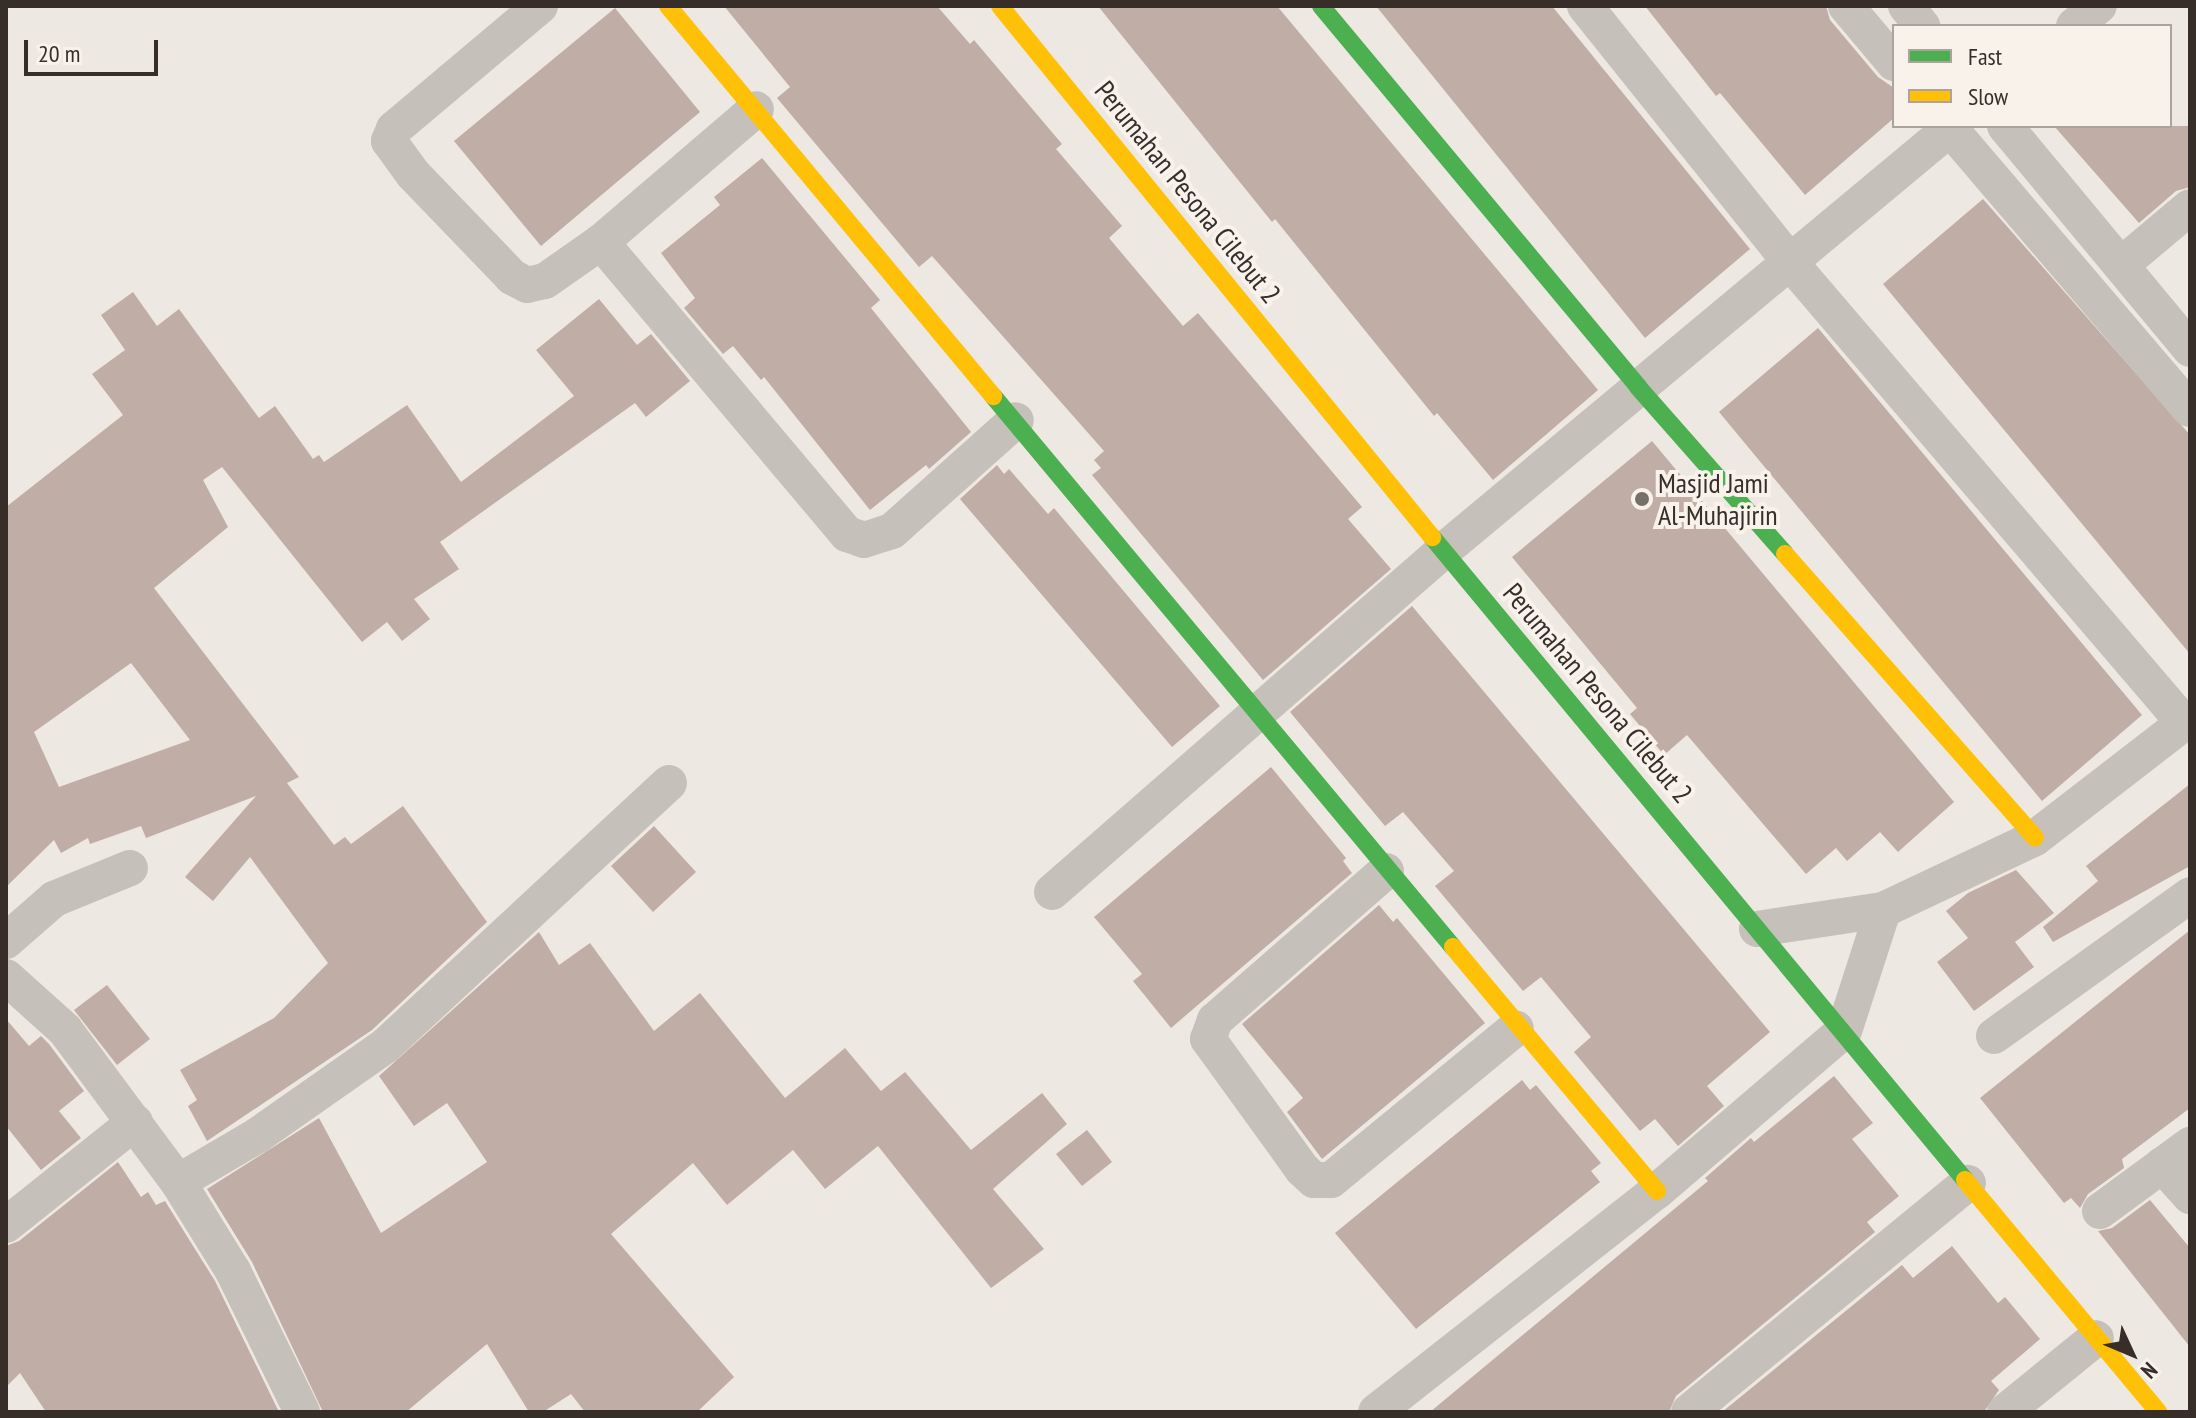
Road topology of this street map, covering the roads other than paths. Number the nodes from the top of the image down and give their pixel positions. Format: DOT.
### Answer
graph roads {
  1 [pos="540,6"];
  2 [pos="668,6"];
  3 [pos="1000,6"];
  4 [pos="1321,6"];
  5 [pos="1585,6"];
  6 [pos="1846,6"];
  7 [pos="1906,6"];
  8 [pos="2099,6"];
  9 [pos="1920,24"];
  10 [pos="2076,24"];
  11 [pos="1892,61"];
  12 [pos="756,109"];
  13 [pos="1949,128"];
  14 [pos="1951,128"];
  15 [pos="2007,128"];
  16 [pos="2190,207"];
  17 [pos="601,242"];
  18 [pos="1789,261"];
  19 [pos="2121,265"];
  20 [pos="2190,349"];
  21 [pos="1638,387"];
  22 [pos="2190,409"];
  23 [pos="1016,420"];
  24 [pos="1443,551"];
  25 [pos="1258,711"];
  26 [pos="2187,720"];
  27 [pos="669,783"];
  28 [pos="2035,838"];
  29 [pos="130,868"];
  30 [pos="1386,871"];
  31 [pos="1052,892"];
  32 [pos="2190,895"];
  33 [pos="1883,910"];
  34 [pos="1757,929"];
  35 [pos="6,941"];
  36 [pos="6,977"];
  37 [pos="1516,1028"];
  38 [pos="1844,1031"];
  39 [pos="1994,1036"];
  40 [pos="135,1122"];
  41 [pos="2176,1155"];
  42 [pos="178,1182"];
  43 [pos="1968,1183"];
  44 [pos="1657,1191"];
  45 [pos="2190,1196"];
  46 [pos="2100,1211"];
  47 [pos="6,1225"];
  48 [pos="2096,1338"];
  49 [pos="302,1412"];
  50 [pos="1376,1412"];
  51 [pos="1689,1412"];
  52 [pos="2005,1412"];
  53 [pos="2158,1412"];
  1 -- 17 [label="street"];
  2 -- 12 [label="street"];
  3 -- 24 [label="street, Perumahan Pesona Cilebut 2"];
  4 -- 21 [label="street"];
  5 -- 18 [label="street"];
  6 -- 11 [label="street"];
  7 -- 9 [label="street"];
  8 -- 10 [label="street"];
  12 -- 17 [label="street"];
  12 -- 23 [label="street"];
  13 -- 18 [label="street"];
  14 -- 22 [label="street"];
  15 -- 19 [label="street"];
  16 -- 19 [label="street"];
  17 -- 23 [label="street"];
  18 -- 21 [label="street"];
  18 -- 26 [label="street"];
  19 -- 20 [label="street"];
  21 -- 24 [label="street"];
  21 -- 28 [label="street"];
  23 -- 25 [label="street"];
  24 -- 25 [label="street"];
  24 -- 34 [label="street, Perumahan Pesona Cilebut 2"];
  25 -- 30 [label="street"];
  25 -- 31 [label="street"];
  26 -- 28 [label="street"];
  27 -- 42 [label="street"];
  28 -- 33 [label="street"];
  29 -- 35 [label="street"];
  30 -- 37 [label="street"];
  30 -- 37 [label="street"];
  32 -- 39 [label="street"];
  33 -- 34 [label="street"];
  33 -- 38 [label="street"];
  34 -- 38 [label="street, Perumahan Pesona Cilebut 2"];
  36 -- 40 [label="street"];
  37 -- 44 [label="street"];
  38 -- 43 [label="street, Perumahan Pesona Cilebut 2"];
  38 -- 44 [label="street"];
  40 -- 42 [label="street"];
  40 -- 47 [label="street"];
  41 -- 45 [label="street"];
  41 -- 46 [label="street"];
  42 -- 49 [label="street"];
  43 -- 48 [label="street, Perumahan Pesona Cilebut 2"];
  43 -- 51 [label="street"];
  44 -- 50 [label="street"];
  48 -- 52 [label="street"];
  48 -- 53 [label="street, Perumahan Pesona Cilebut 2"];
}
